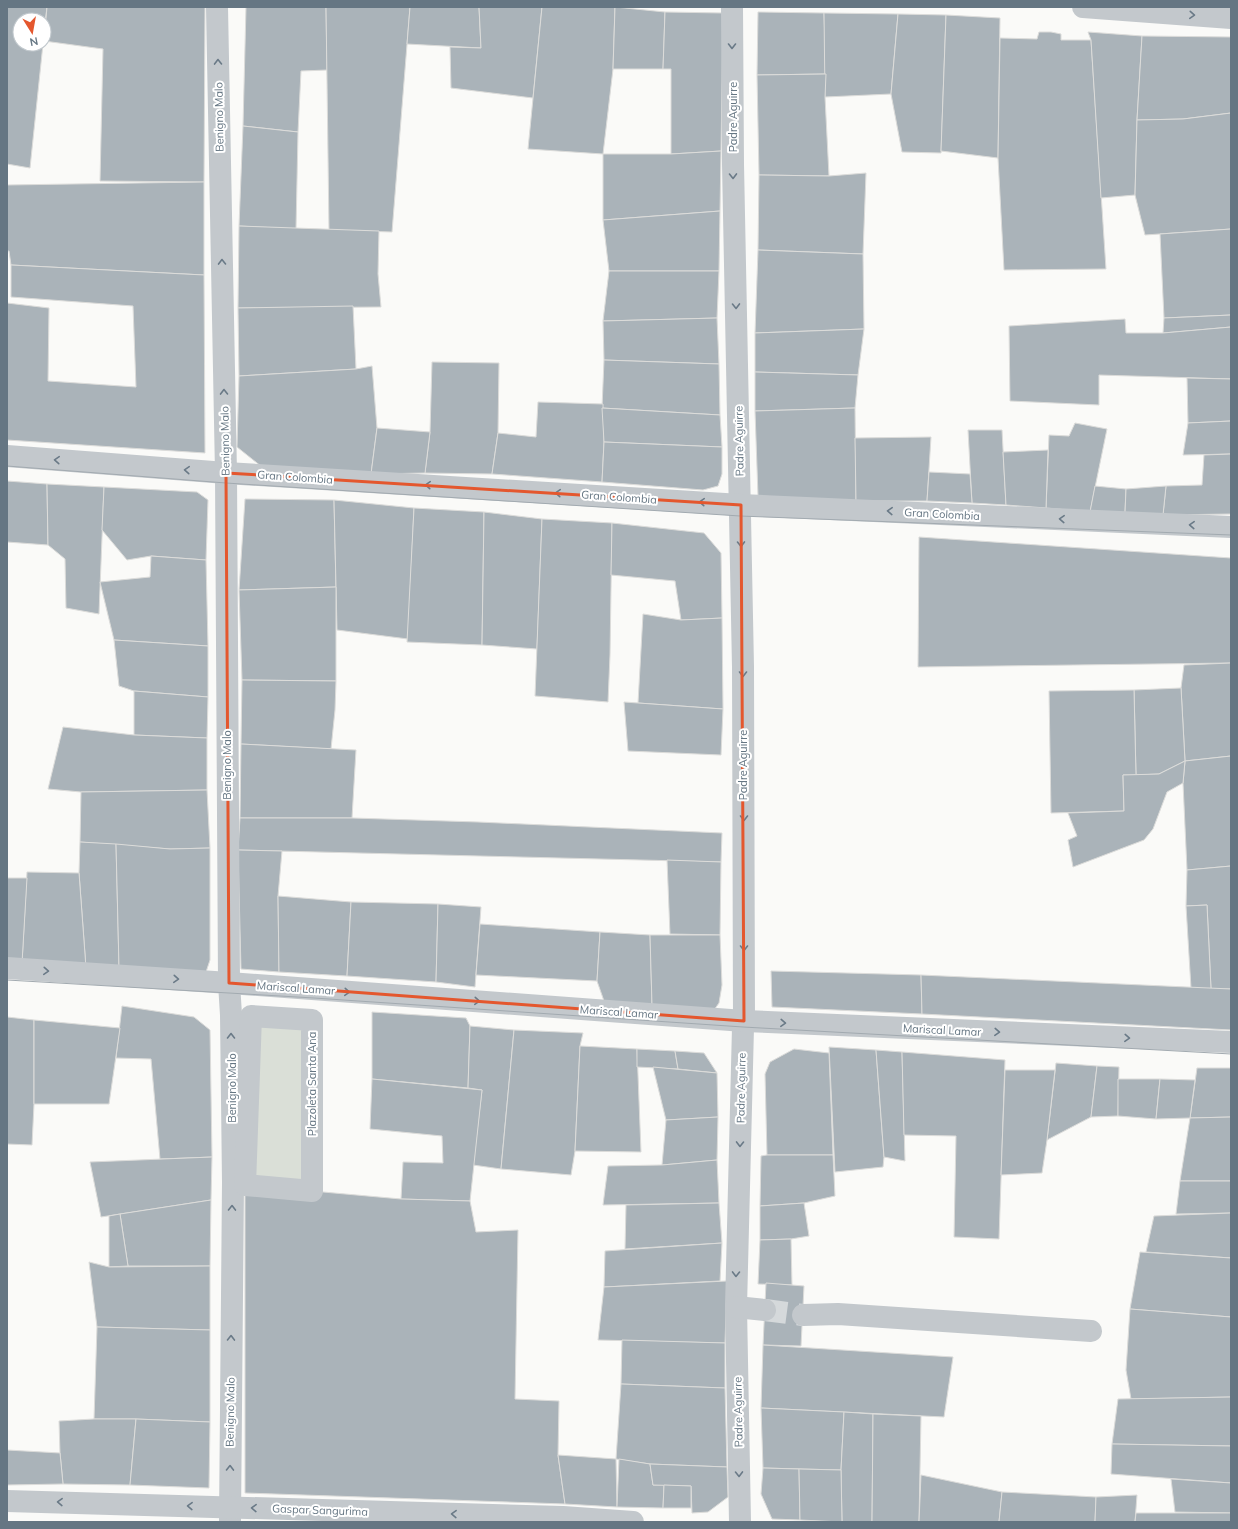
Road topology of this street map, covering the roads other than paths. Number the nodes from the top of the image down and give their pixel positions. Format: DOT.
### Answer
graph roads {
  1 [pos="216,7"];
  2 [pos="732,7"];
  3 [pos="1083,7"];
  4 [pos="1231,18"];
  5 [pos="7,456"];
  6 [pos="226,473"];
  7 [pos="741,505"];
  8 [pos="1231,526"];
  9 [pos="7,968"];
  10 [pos="229,983"];
  11 [pos="744,1021"];
  12 [pos="1231,1042"];
  13 [pos="244,1185"];
  14 [pos="736,1307"];
  15 [pos="765,1310"];
  16 [pos="803,1315"];
  17 [pos="1091,1332"];
  18 [pos="7,1501"];
  19 [pos="229,1515"];
  20 [pos="563,1520"];
  21 [pos="633,1522"];
  22 [pos="740,1522"];
  6 -- 1 [label="street, Benigno Malo, one-way"];
  2 -- 7 [label="street, Padre Aguirre, one-way"];
  3 -- 4 [label="street, one-way"];
  6 -- 5 [label="street, Gran Colombia, one-way"];
  7 -- 6 [label="street, Gran Colombia, one-way"];
  6 -- 10 [label="street, Benigno Malo"];
  8 -- 7 [label="street, Gran Colombia, one-way"];
  7 -- 11 [label="street, Padre Aguirre, one-way"];
  9 -- 10 [label="street, Mariscal Lamar, one-way"];
  10 -- 11 [label="street, Mariscal Lamar, one-way"];
  19 -- 10 [label="street, Benigno Malo, one-way"];
  11 -- 12 [label="street, Mariscal Lamar, one-way"];
  11 -- 14 [label="street, Padre Aguirre, one-way"];
  13 -- 13 [label="street, Plazoleta Santa Ana"];
  14 -- 15 [label="street"];
  14 -- 22 [label="street, Padre Aguirre, one-way"];
  16 -- 17 [label="street"];
  19 -- 18 [label="street, Gaspar Sangurima, one-way"];
  20 -- 19 [label="street, Gaspar Sangurima, one-way"];
  20 -- 21 [label="street, Gaspar Sangurima"];
}
